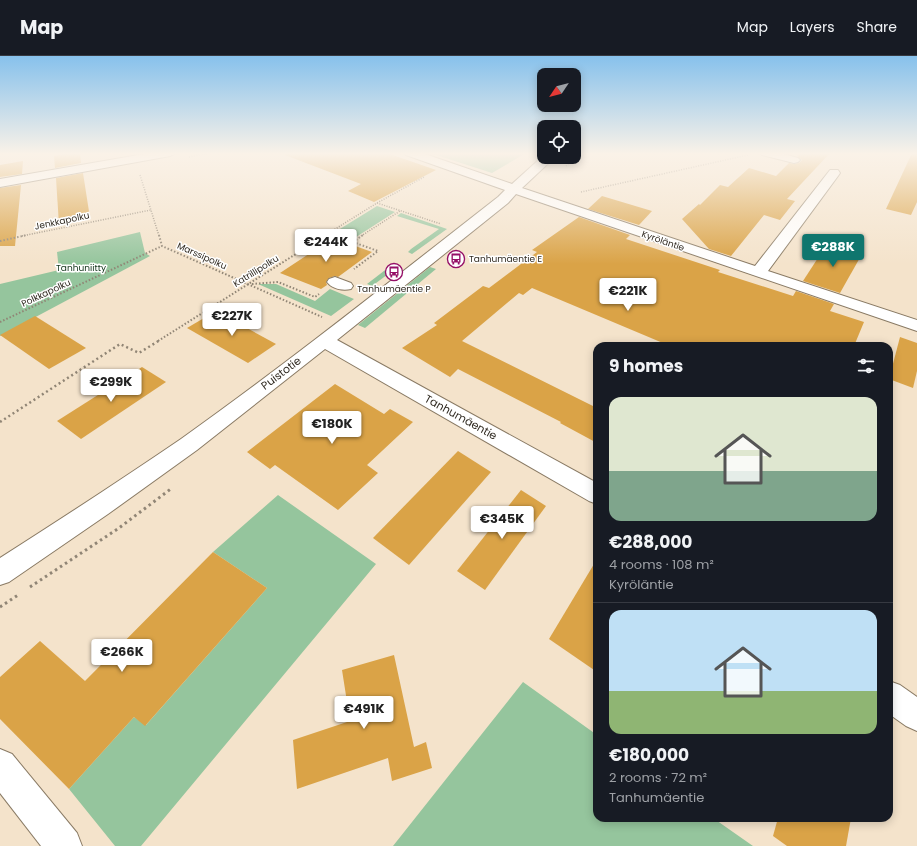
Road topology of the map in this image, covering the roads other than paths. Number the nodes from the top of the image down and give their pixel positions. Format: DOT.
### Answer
graph roads {
  1 [pos="513,190"];
  2 [pos="516,190"];
  3 [pos="821,190"];
  4 [pos="758,273"];
  5 [pos="917,326"];
  6 [pos="324,341"];
  7 [pos="593,492"];
  8 [pos="0,573"];
  9 [pos="893,699"];
  10 [pos="917,715"];
  11 [pos="0,766"];
  12 [pos="64,846"];
  1 -- 6 [label="street, Puistotie"];
  2 -- 4 [label="street, Kyröläntie"];
  3 -- 4 [label="street"];
  4 -- 5 [label="street, Kyröläntie"];
  6 -- 7 [label="street, Tanhumäentie"];
  6 -- 8 [label="street, Puistotie"];
  9 -- 10 [label="street"];
  11 -- 12 [label="street"];
}
